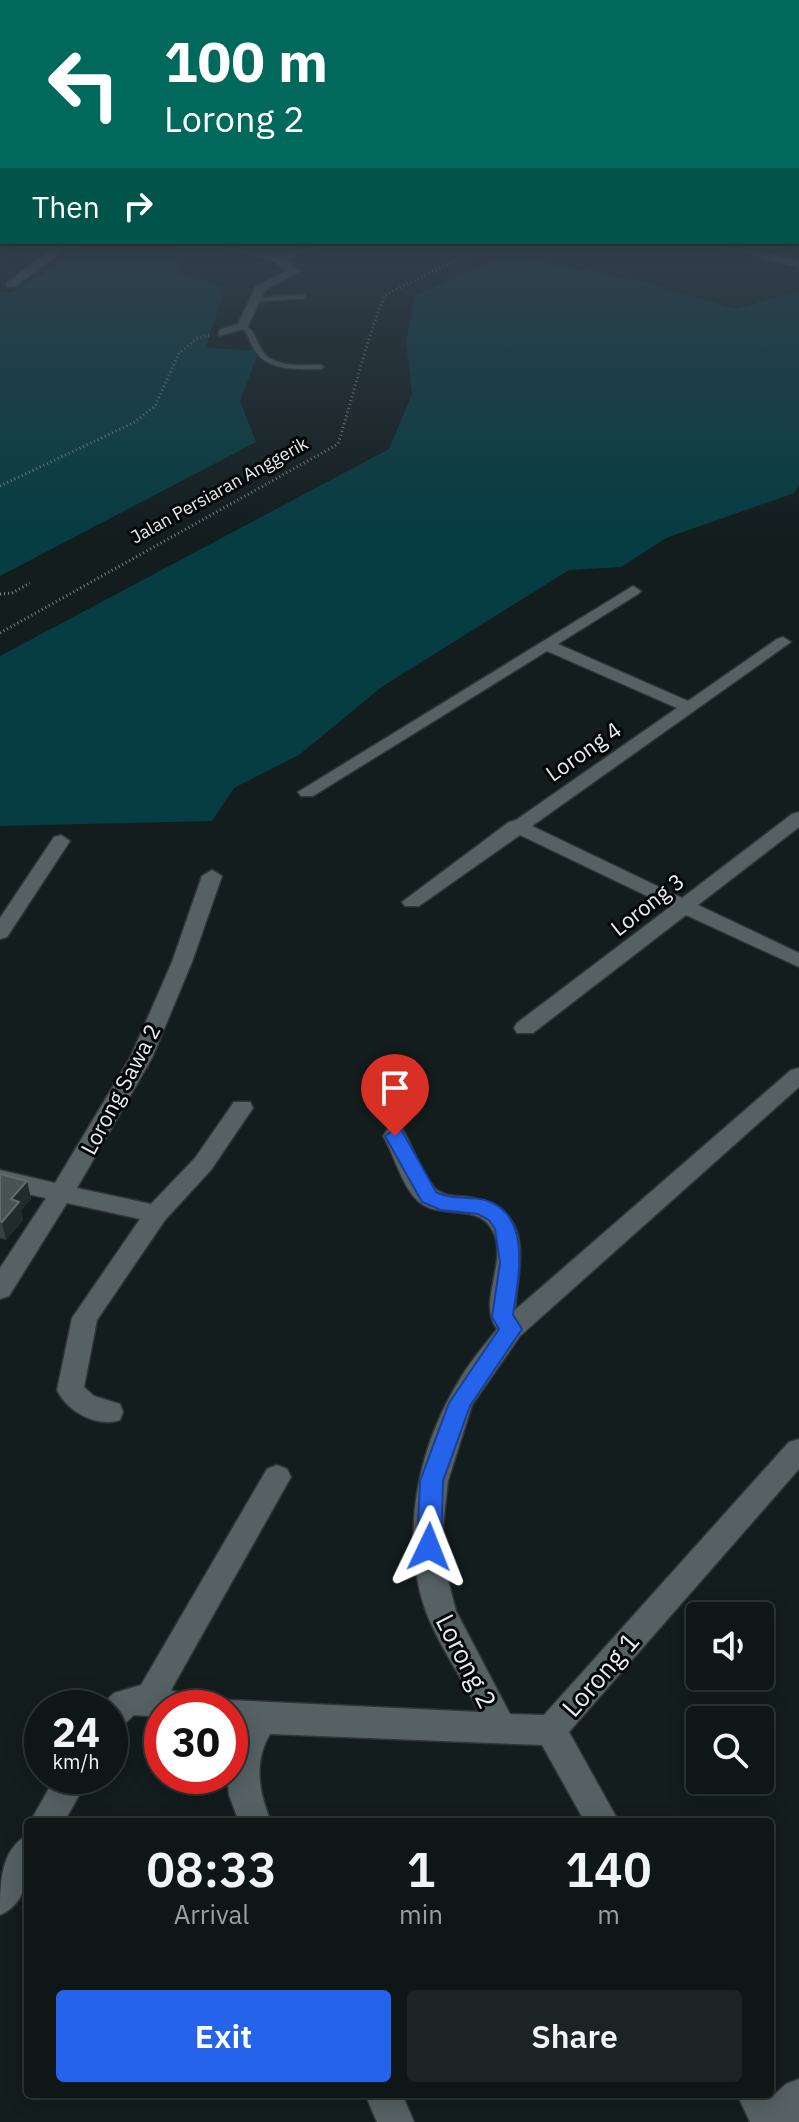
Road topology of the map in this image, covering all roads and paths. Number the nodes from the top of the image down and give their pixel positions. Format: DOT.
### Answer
graph roads {
  1 [pos="192,339"];
  2 [pos="254,339"];
  3 [pos="369,339"];
  4 [pos="321,367"];
  5 [pos="0,486"];
  6 [pos="30,583"];
  7 [pos="633,591"];
  8 [pos="0,594"];
  9 [pos="0,633"];
  10 [pos="783,642"];
  11 [pos="546,645"];
  12 [pos="688,707"];
  13 [pos="307,792"];
  14 [pos="799,818"];
  15 [pos="516,826"];
  16 [pos="61,841"];
  17 [pos="212,876"];
  18 [pos="412,902"];
  19 [pos="686,905"];
  20 [pos="0,933"];
  21 [pos="799,961"];
  22 [pos="525,1028"];
  23 [pos="799,1075"];
  24 [pos="242,1108"];
  25 [pos="395,1136"];
  26 [pos="0,1179"];
  27 [pos="61,1193"];
  28 [pos="156,1214"];
  29 [pos="0,1289"];
  30 [pos="511,1329"];
  31 [pos="110,1412"];
  32 [pos="799,1450"];
  33 [pos="277,1477"];
  34 [pos="155,1690"];
  35 [pos="248,1717"];
  36 [pos="262,1719"];
  37 [pos="500,1726"];
  38 [pos="551,1730"];
  39 [pos="63,1794"];
  40 [pos="48,1818"];
  41 [pos="253,1818"];
  42 [pos="601,1818"];
  43 [pos="24,1859"];
  44 [pos="0,1898"];
  45 [pos="799,2097"];
  46 [pos="385,2098"];
  47 [pos="757,2098"];
  48 [pos="396,2122"];
  49 [pos="771,2122"];
  1 -- 5 [label="path"];
  2 -- 4 [label="lane"];
  3 -- 9 [label="path, Jalan Persiaran Anggerik"];
  6 -- 8 [label="path"];
  7 -- 11 [label="street"];
  10 -- 12 [label="street, Lorong 4"];
  11 -- 12 [label="street"];
  11 -- 13 [label="street"];
  12 -- 15 [label="street, Lorong 4"];
  14 -- 19 [label="street, Lorong 3"];
  15 -- 18 [label="street, Lorong 4"];
  15 -- 19 [label="street"];
  16 -- 20 [label="street"];
  17 -- 27 [label="street, Lorong Sawa 2"];
  19 -- 21 [label="street"];
  19 -- 22 [label="street, Lorong 3"];
  23 -- 30 [label="street, Lorong 2"];
  24 -- 28 [label="street"];
  25 -- 30 [label="street"];
  26 -- 27 [label="street"];
  27 -- 28 [label="street"];
  27 -- 29 [label="street, Lorong Sawa 2"];
  28 -- 31 [label="street"];
  30 -- 37 [label="street, Lorong 2"];
  32 -- 38 [label="street, Lorong 1"];
  33 -- 34 [label="street"];
  35 -- 36 [label="street, Lorong 1"];
  36 -- 37 [label="street, Lorong 1"];
  36 -- 41 [label="street"];
  37 -- 38 [label="street, Lorong 1"];
  38 -- 42 [label="street"];
  39 -- 40 [label="street"];
  43 -- 44 [label="street"];
  45 -- 49 [label="street"];
  46 -- 48 [label="street"];
  47 -- 49 [label="street"];
}
